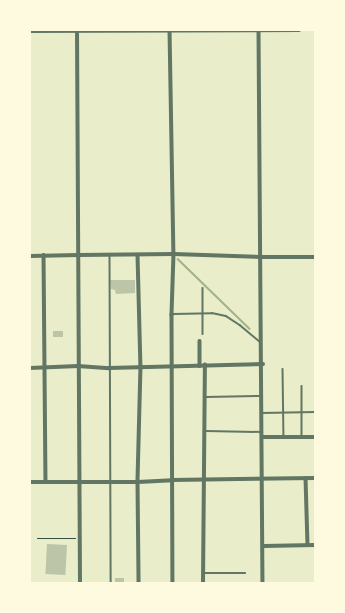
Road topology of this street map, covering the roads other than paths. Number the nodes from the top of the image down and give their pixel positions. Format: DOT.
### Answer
graph roads {
  1 [pos="78,30"];
  2 [pos="170,30"];
  3 [pos="259,30"];
  4 [pos="299,30"];
  5 [pos="30,31"];
  6 [pos="110,254"];
  7 [pos="174,254"];
  8 [pos="44,255"];
  9 [pos="79,255"];
  10 [pos="138,255"];
  11 [pos="30,256"];
  12 [pos="261,257"];
  13 [pos="315,257"];
  14 [pos="202,288"];
  15 [pos="203,313"];
  16 [pos="172,315"];
  17 [pos="203,334"];
  18 [pos="200,341"];
  19 [pos="263,345"];
  20 [pos="263,364"];
  21 [pos="78,366"];
  22 [pos="141,366"];
  23 [pos="173,366"];
  24 [pos="203,366"];
  25 [pos="44,367"];
  26 [pos="30,368"];
  27 [pos="109,368"];
  28 [pos="283,369"];
  29 [pos="302,386"];
  30 [pos="262,396"];
  31 [pos="204,398"];
  32 [pos="303,412"];
  33 [pos="315,412"];
  34 [pos="262,413"];
  35 [pos="284,413"];
  36 [pos="204,431"];
  37 [pos="262,432"];
  38 [pos="262,437"];
  39 [pos="302,437"];
  40 [pos="315,437"];
  41 [pos="284,438"];
  42 [pos="306,478"];
  43 [pos="315,478"];
  44 [pos="172,480"];
  45 [pos="203,480"];
  46 [pos="263,480"];
  47 [pos="46,481"];
  48 [pos="111,481"];
  49 [pos="30,482"];
  50 [pos="80,482"];
  51 [pos="138,482"];
  52 [pos="308,545"];
  53 [pos="315,545"];
  54 [pos="264,546"];
  55 [pos="203,573"];
  56 [pos="245,573"];
  57 [pos="80,583"];
  58 [pos="111,583"];
  59 [pos="139,583"];
  60 [pos="172,583"];
  61 [pos="203,583"];
  62 [pos="264,583"];
  1 -- 2 [label="street"];
  1 -- 5 [label="street"];
  1 -- 9 [label="street"];
  2 -- 3 [label="street"];
  2 -- 7 [label="street"];
  3 -- 4 [label="street"];
  3 -- 12 [label="street"];
  6 -- 9 [label="street"];
  6 -- 10 [label="street"];
  6 -- 27 [label="lane"];
  7 -- 10 [label="street"];
  7 -- 12 [label="street"];
  7 -- 16 [label="street"];
  8 -- 9 [label="street"];
  8 -- 11 [label="street"];
  8 -- 25 [label="street"];
  9 -- 21 [label="street"];
  10 -- 22 [label="street"];
  12 -- 13 [label="street"];
  12 -- 19 [label="street"];
  14 -- 15 [label="lane"];
  15 -- 16 [label="lane"];
  15 -- 17 [label="lane"];
  15 -- 19 [label="lane"];
  16 -- 23 [label="street"];
  18 -- 24 [label="street"];
  19 -- 20 [label="street"];
  20 -- 24 [label="street"];
  20 -- 30 [label="street"];
  21 -- 25 [label="street"];
  21 -- 27 [label="street"];
  21 -- 50 [label="street"];
  22 -- 23 [label="street"];
  22 -- 27 [label="street"];
  22 -- 51 [label="street"];
  23 -- 24 [label="street"];
  23 -- 44 [label="street"];
  24 -- 31 [label="street"];
  25 -- 26 [label="street"];
  25 -- 47 [label="street"];
  27 -- 48 [label="lane"];
  28 -- 35 [label="lane"];
  29 -- 32 [label="lane"];
  30 -- 31 [label="lane"];
  30 -- 34 [label="street"];
  31 -- 36 [label="street"];
  32 -- 33 [label="lane"];
  32 -- 35 [label="lane"];
  32 -- 39 [label="lane"];
  34 -- 35 [label="lane"];
  34 -- 37 [label="street"];
  35 -- 41 [label="lane"];
  36 -- 37 [label="lane"];
  36 -- 45 [label="street"];
  37 -- 38 [label="street"];
  38 -- 41 [label="street"];
  38 -- 46 [label="street"];
  39 -- 40 [label="street"];
  39 -- 41 [label="street"];
  42 -- 43 [label="street"];
  42 -- 46 [label="street"];
  42 -- 52 [label="street"];
  44 -- 45 [label="street"];
  44 -- 51 [label="street"];
  44 -- 60 [label="street"];
  45 -- 46 [label="street"];
  45 -- 55 [label="street"];
  46 -- 54 [label="street"];
  47 -- 49 [label="street"];
  47 -- 50 [label="street"];
  48 -- 50 [label="street"];
  48 -- 51 [label="street"];
  48 -- 58 [label="lane"];
  50 -- 57 [label="street"];
  51 -- 59 [label="street"];
  52 -- 53 [label="street"];
  52 -- 54 [label="street"];
  54 -- 62 [label="street"];
  55 -- 56 [label="lane"];
  55 -- 61 [label="street"];
}
